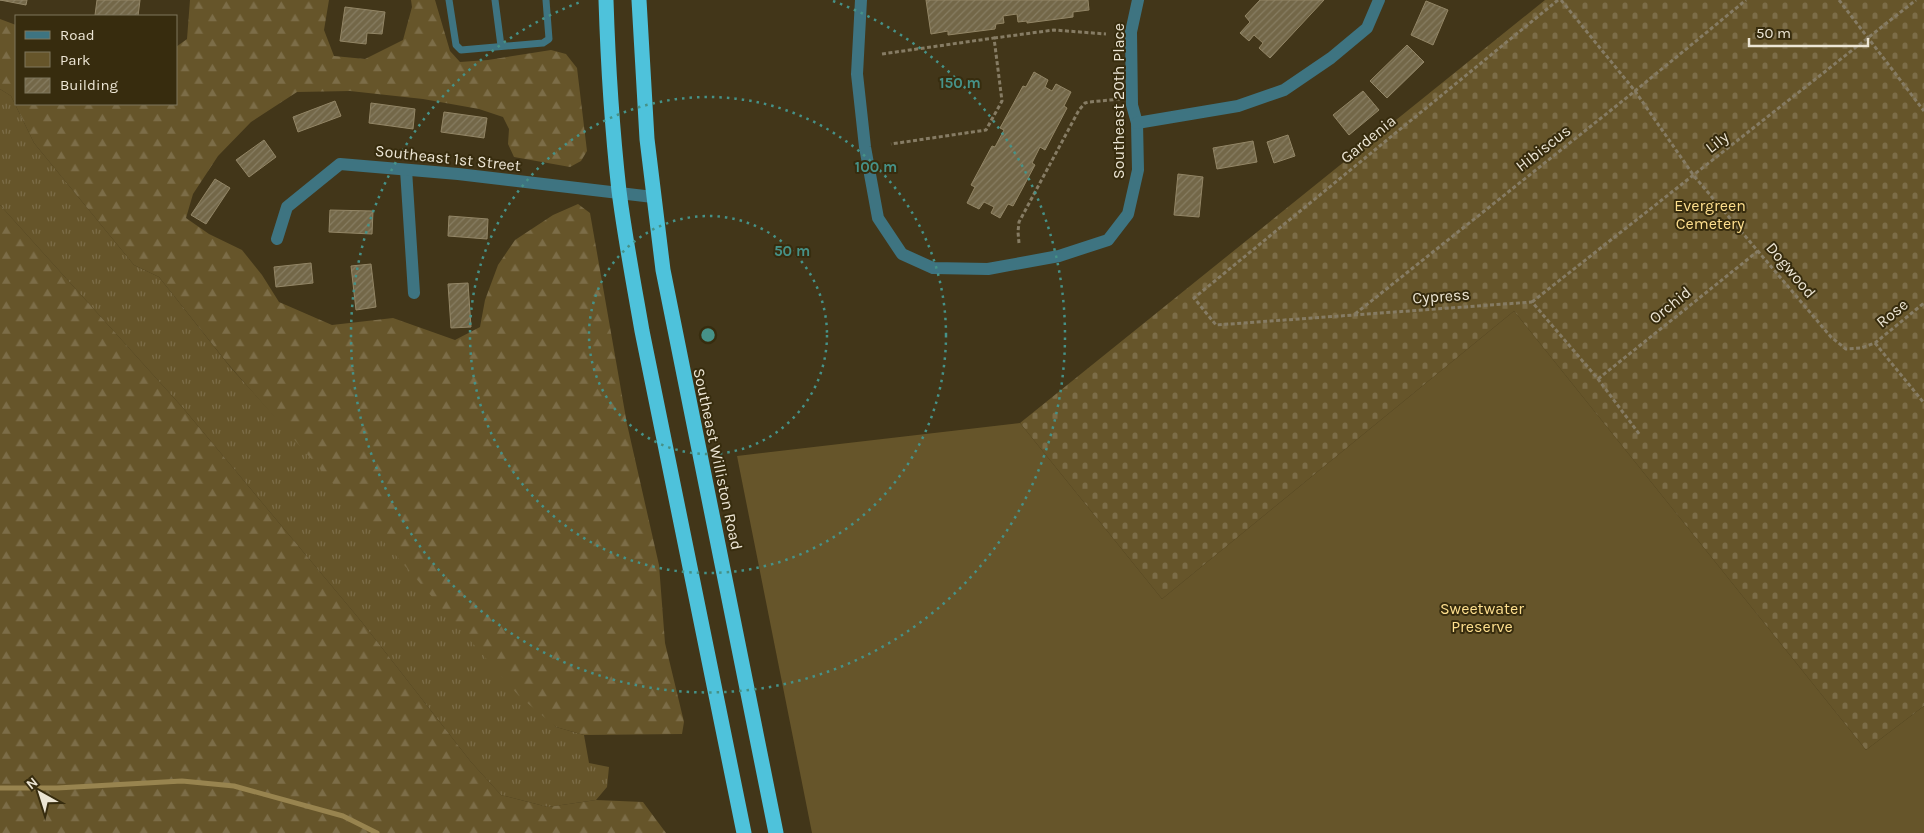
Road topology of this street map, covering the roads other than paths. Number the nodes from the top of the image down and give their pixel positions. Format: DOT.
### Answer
graph roads {
  1 [pos="450,0"];
  2 [pos="495,0"];
  3 [pos="546,0"];
  4 [pos="606,0"];
  5 [pos="639,0"];
  6 [pos="861,0"];
  7 [pos="1138,0"];
  8 [pos="1379,0"];
  9 [pos="501,46"];
  10 [pos="1137,124"];
  11 [pos="406,170"];
  12 [pos="620,193"];
  13 [pos="653,197"];
  14 [pos="277,239"];
  15 [pos="414,293"];
  16 [pos="744,833"];
  17 [pos="776,833"];
  1 -- 9 [label="lane"];
  2 -- 9 [label="lane"];
  3 -- 9 [label="lane"];
  4 -- 12 [label="highway"];
  5 -- 13 [label="highway, Southeast Williston Road"];
  6 -- 10 [label="street, Southeast 20th Place"];
  7 -- 10 [label="street, Southeast 20th Place"];
  8 -- 10 [label="street"];
  11 -- 12 [label="street, Southeast 1st Street"];
  11 -- 14 [label="street, Southeast 1st Street"];
  11 -- 15 [label="street"];
  12 -- 13 [label="street, Southeast 1st Street"];
  12 -- 16 [label="highway"];
  13 -- 17 [label="highway, Southeast Williston Road"];
}
